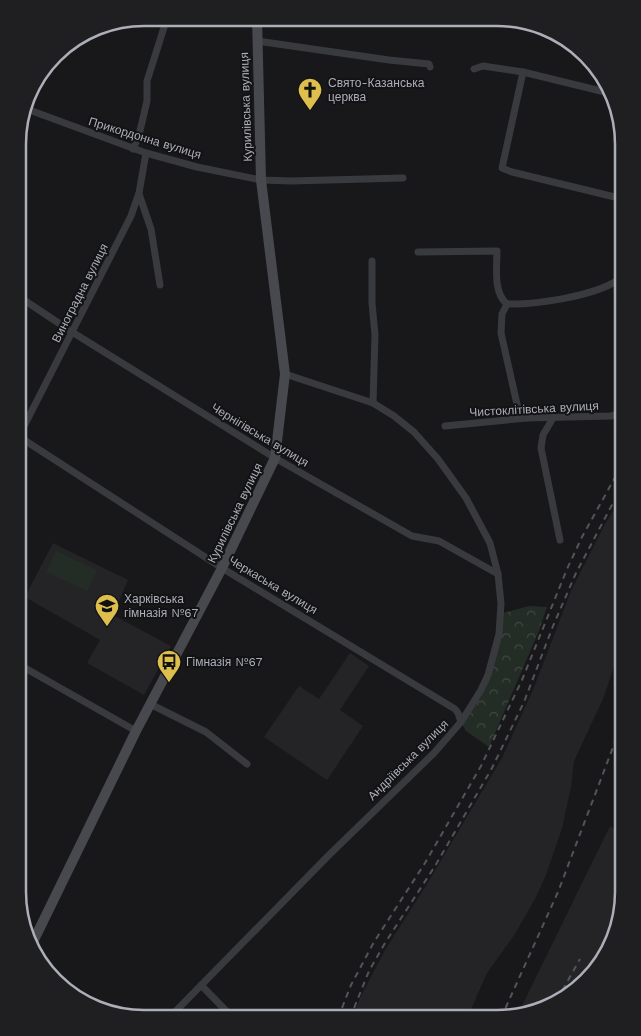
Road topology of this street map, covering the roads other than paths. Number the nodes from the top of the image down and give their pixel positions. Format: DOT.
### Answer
graph roads {
  1 [pos="164,26"];
  2 [pos="257,26"];
  3 [pos="257,41"];
  4 [pos="430,67"];
  5 [pos="474,69"];
  6 [pos="523,72"];
  7 [pos="602,91"];
  8 [pos="31,111"];
  9 [pos="133,149"];
  10 [pos="146,153"];
  11 [pos="403,178"];
  12 [pos="261,180"];
  13 [pos="139,193"];
  14 [pos="615,197"];
  15 [pos="418,252"];
  16 [pos="372,261"];
  17 [pos="615,281"];
  18 [pos="160,285"];
  19 [pos="26,301"];
  20 [pos="507,304"];
  21 [pos="72,332"];
  22 [pos="285,374"];
  23 [pos="373,402"];
  24 [pos="615,415"];
  25 [pos="526,418"];
  26 [pos="553,418"];
  27 [pos="26,421"];
  28 [pos="445,426"];
  29 [pos="26,442"];
  30 [pos="275,458"];
  31 [pos="560,540"];
  32 [pos="222,568"];
  33 [pos="498,574"];
  34 [pos="26,669"];
  35 [pos="150,704"];
  36 [pos="462,722"];
  37 [pos="136,731"];
  38 [pos="247,764"];
  39 [pos="35,937"];
  40 [pos="201,985"];
  41 [pos="177,1010"];
  42 [pos="225,1010"];
  1 -- 9 [label="street"];
  2 -- 3 [label="main road, Курилівська вулиця"];
  3 -- 4 [label="street"];
  3 -- 12 [label="main road, Курилівська вулиця"];
  5 -- 6 [label="street"];
  6 -- 7 [label="street"];
  6 -- 14 [label="street"];
  8 -- 9 [label="street, Прикордонна вулиця"];
  9 -- 10 [label="street, Прикордонна вулиця"];
  10 -- 12 [label="street, Прикордонна вулиця"];
  10 -- 13 [label="street, Виноградна вулиця"];
  11 -- 12 [label="street, Прикордонна вулиця"];
  12 -- 22 [label="main road, Курилівська вулиця"];
  13 -- 18 [label="street"];
  13 -- 21 [label="street, Виноградна вулиця"];
  15 -- 20 [label="street"];
  16 -- 23 [label="street"];
  17 -- 20 [label="street"];
  19 -- 21 [label="street, Чернігівська вулиця"];
  20 -- 25 [label="street"];
  21 -- 27 [label="street, Виноградна вулиця"];
  21 -- 30 [label="street, Чернігівська вулиця"];
  22 -- 23 [label="street, Андріївська вулиця"];
  22 -- 30 [label="main road, Курилівська вулиця"];
  23 -- 33 [label="street, Андріївська вулиця"];
  24 -- 26 [label="street, Чистоклітівська вулиця"];
  25 -- 26 [label="street, Чистоклітівська вулиця"];
  25 -- 28 [label="street, Чистоклітівська вулиця"];
  26 -- 31 [label="street"];
  29 -- 32 [label="street, Черкаська вулиця"];
  30 -- 32 [label="main road, Курилівська вулиця"];
  30 -- 33 [label="street, Чернігівська вулиця"];
  32 -- 35 [label="main road, Курилівська вулиця"];
  32 -- 36 [label="street, Черкаська вулиця"];
  33 -- 36 [label="street, Андріївська вулиця"];
  34 -- 37 [label="street"];
  35 -- 37 [label="main road, Курилівська вулиця"];
  35 -- 38 [label="street"];
  36 -- 40 [label="street, Андріївська вулиця"];
  37 -- 39 [label="main road, Курилівська вулиця"];
  40 -- 41 [label="street, Андріївська вулиця"];
  40 -- 42 [label="street"];
}
